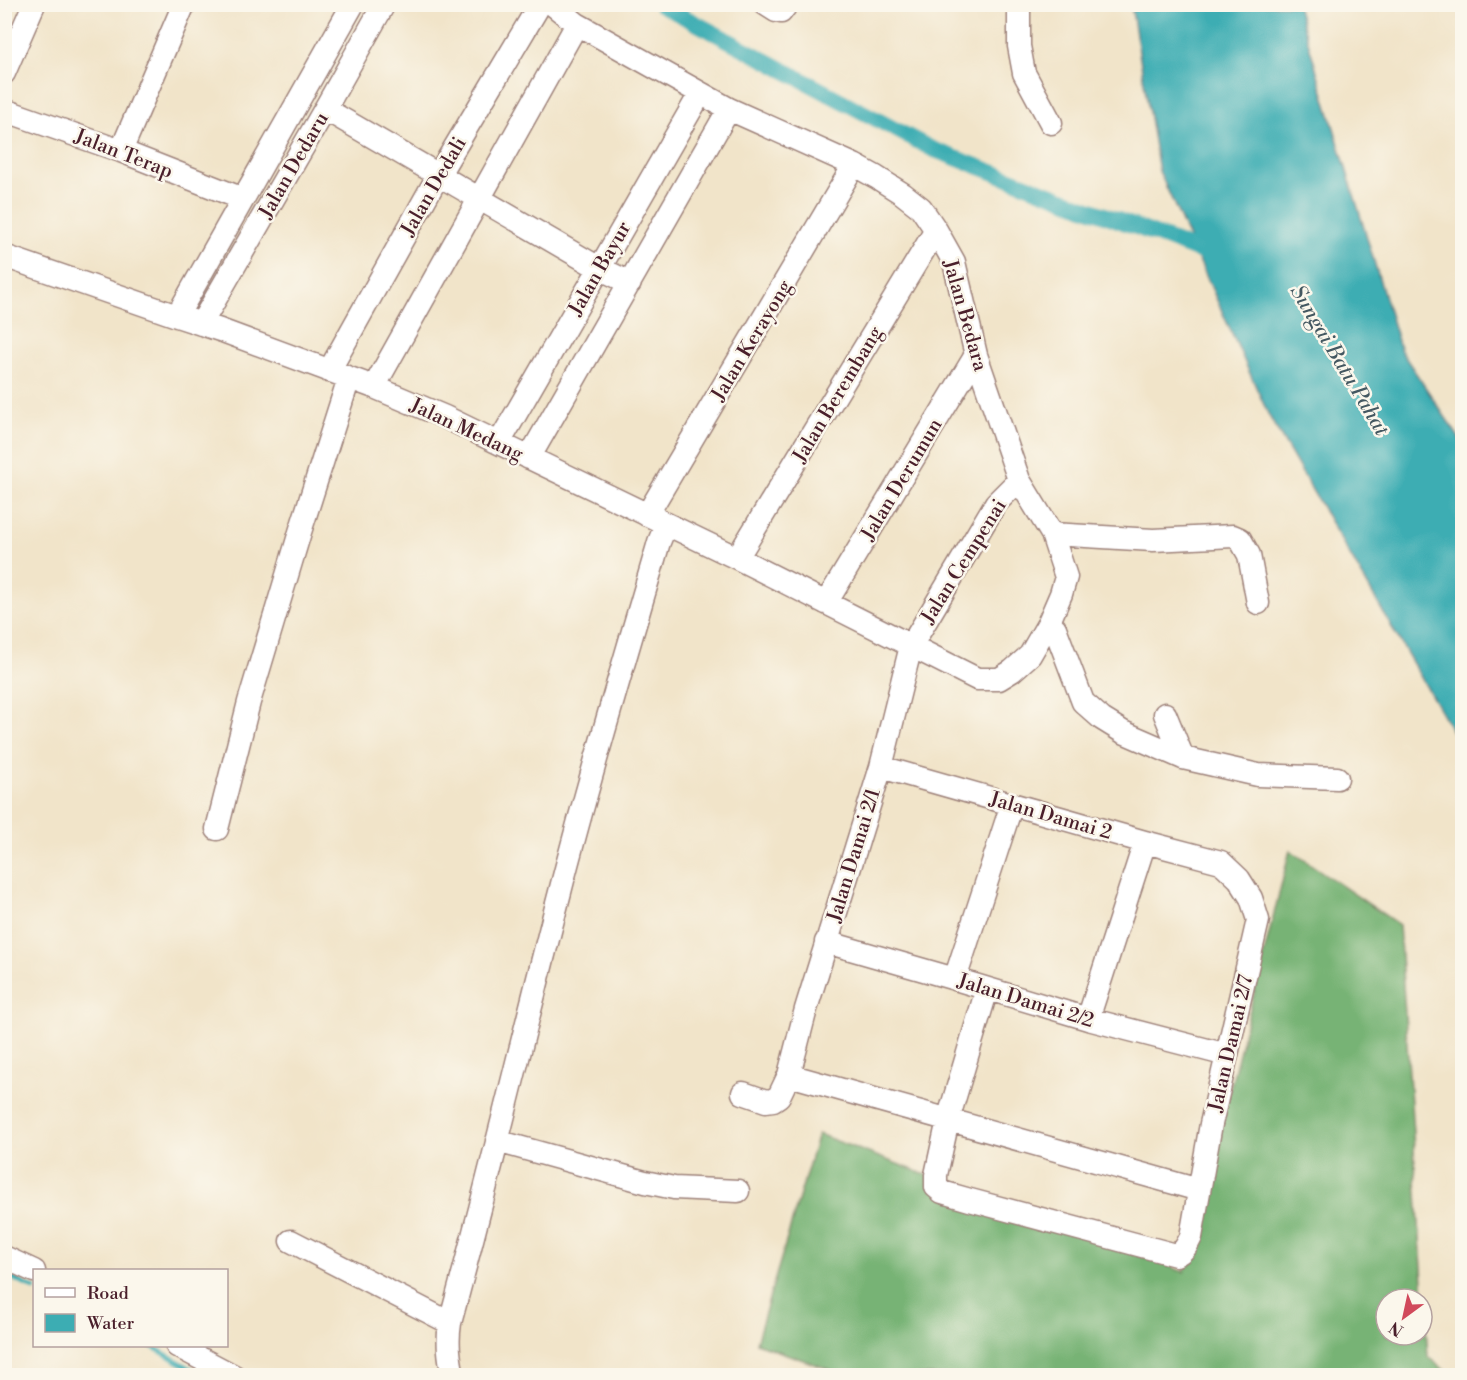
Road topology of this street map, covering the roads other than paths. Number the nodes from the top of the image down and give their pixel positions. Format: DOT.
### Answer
graph roads {
  1 [pos="34,4"];
  2 [pos="184,4"];
  3 [pos="353,4"];
  4 [pos="384,4"];
  5 [pos="540,4"];
  6 [pos="552,4"];
  7 [pos="1019,4"];
  8 [pos="577,24"];
  9 [pos="4,73"];
  10 [pos="700,94"];
  11 [pos="325,109"];
  12 [pos="729,109"];
  13 [pos="4,110"];
  14 [pos="1051,123"];
  15 [pos="121,151"];
  16 [pos="854,165"];
  17 [pos="439,174"];
  18 [pos="479,198"];
  19 [pos="243,199"];
  20 [pos="936,230"];
  21 [pos="4,256"];
  22 [pos="599,268"];
  23 [pos="630,282"];
  24 [pos="177,316"];
  25 [pos="201,324"];
  26 [pos="976,355"];
  27 [pos="339,374"];
  28 [pos="374,387"];
  29 [pos="499,443"];
  30 [pos="529,458"];
  31 [pos="1019,480"];
  32 [pos="656,520"];
  33 [pos="1052,534"];
  34 [pos="738,558"];
  35 [pos="826,603"];
  36 [pos="1258,603"];
  37 [pos="1048,624"];
  38 [pos="911,646"];
  39 [pos="1165,714"];
  40 [pos="1183,758"];
  41 [pos="881,767"];
  42 [pos="1337,778"];
  43 [pos="1012,804"];
  44 [pos="217,829"];
  45 [pos="1145,842"];
  46 [pos="1221,861"];
  47 [pos="826,942"];
  48 [pos="955,979"];
  49 [pos="987,989"];
  50 [pos="1088,1019"];
  51 [pos="1227,1055"];
  52 [pos="789,1076"];
  53 [pos="743,1093"];
  54 [pos="948,1120"];
  55 [pos="497,1141"];
  56 [pos="1198,1190"];
  57 [pos="738,1191"];
  58 [pos="291,1241"];
  59 [pos="4,1257"];
  60 [pos="33,1271"];
  61 [pos="450,1323"];
  62 [pos="179,1347"];
  63 [pos="219,1373"];
  64 [pos="453,1376"];
  1 -- 9 [label="street"];
  2 -- 15 [label="street"];
  3 -- 19 [label="street, Jalan Dedaru"];
  4 -- 11 [label="street, Jalan Dedaru"];
  5 -- 17 [label="street, Jalan Dedali"];
  6 -- 8 [label="street, Jalan Bedara"];
  7 -- 14 [label="street"];
  8 -- 10 [label="street, Jalan Bedara"];
  8 -- 18 [label="street"];
  10 -- 12 [label="street, Jalan Bedara"];
  10 -- 22 [label="street, Jalan Bayur"];
  11 -- 17 [label="street"];
  11 -- 25 [label="street, Jalan Dedaru"];
  12 -- 16 [label="street, Jalan Bedara"];
  12 -- 23 [label="street, Jalan Bayur"];
  13 -- 15 [label="street, Jalan Terap"];
  15 -- 19 [label="street, Jalan Terap"];
  16 -- 20 [label="street, Jalan Bedara"];
  16 -- 32 [label="street, Jalan Kerayong"];
  17 -- 18 [label="street"];
  17 -- 27 [label="street, Jalan Dedali"];
  18 -- 22 [label="street"];
  18 -- 28 [label="street"];
  19 -- 24 [label="street, Jalan Dedaru"];
  20 -- 26 [label="street, Jalan Bedara"];
  20 -- 34 [label="street, Jalan Berembang"];
  21 -- 24 [label="street, Jalan Medang"];
  22 -- 23 [label="street"];
  22 -- 29 [label="street, Jalan Bayur"];
  23 -- 30 [label="street, Jalan Bayur"];
  24 -- 25 [label="street, Jalan Medang"];
  25 -- 27 [label="street, Jalan Medang"];
  26 -- 31 [label="street, Jalan Bedara"];
  26 -- 35 [label="street, Jalan Derumun"];
  27 -- 28 [label="street, Jalan Medang"];
  27 -- 44 [label="street, Jalan Dedali"];
  28 -- 29 [label="street, Jalan Medang"];
  29 -- 30 [label="street, Jalan Medang"];
  30 -- 32 [label="street, Jalan Medang"];
  31 -- 33 [label="street, Jalan Bedara"];
  31 -- 38 [label="street, Jalan Cempenai"];
  32 -- 34 [label="street, Jalan Medang"];
  32 -- 55 [label="street, Jalan Kerayong"];
  33 -- 36 [label="street"];
  33 -- 37 [label="street, Jalan Bedara"];
  34 -- 35 [label="street, Jalan Medang"];
  35 -- 38 [label="street, Jalan Medang"];
  37 -- 38 [label="street, Jalan Bedara"];
  37 -- 40 [label="street"];
  38 -- 41 [label="street, Jalan Cempenai"];
  39 -- 40 [label="street"];
  40 -- 42 [label="street"];
  41 -- 43 [label="street, Jalan Damai 2"];
  41 -- 47 [label="street, Jalan Damai 2/1"];
  43 -- 45 [label="street, Jalan Damai 2"];
  43 -- 48 [label="street"];
  45 -- 46 [label="street, Jalan Damai 2"];
  45 -- 50 [label="street"];
  46 -- 51 [label="street, Jalan Damai 2/7"];
  47 -- 48 [label="street, Jalan Damai 2/2"];
  47 -- 52 [label="street, Jalan Damai 2/1"];
  48 -- 49 [label="street, Jalan Damai 2/2"];
  49 -- 50 [label="street, Jalan Damai 2/2"];
  49 -- 54 [label="street"];
  50 -- 51 [label="street, Jalan Damai 2/2"];
  51 -- 56 [label="street, Jalan Damai 2/7"];
  52 -- 53 [label="street"];
  52 -- 54 [label="street"];
  54 -- 56 [label="street"];
  54 -- 56 [label="street, Jalan Damai 2/7"];
  55 -- 57 [label="street"];
  55 -- 61 [label="street, Jalan Kerayong"];
  58 -- 61 [label="street"];
  59 -- 60 [label="street"];
  61 -- 64 [label="street, Jalan Kerayong"];
  62 -- 63 [label="street"];
}
